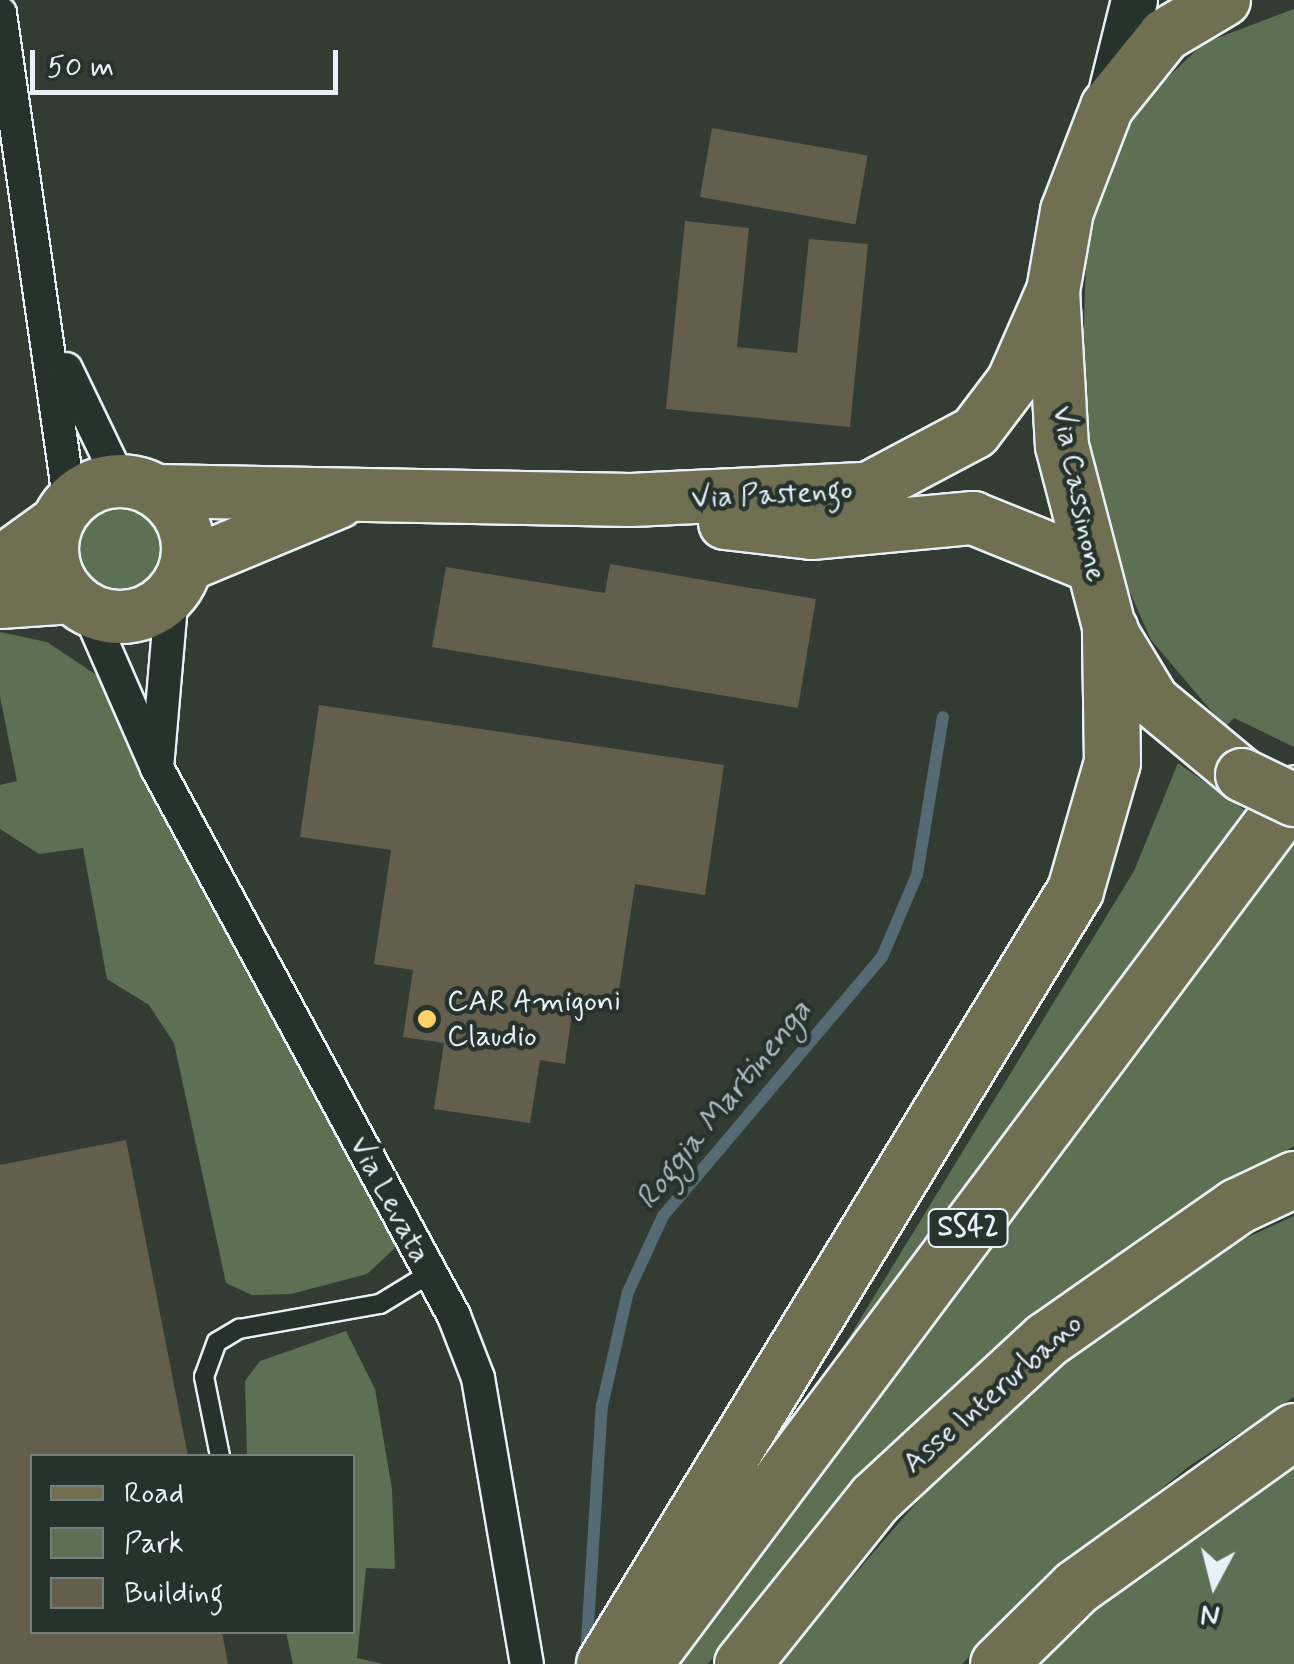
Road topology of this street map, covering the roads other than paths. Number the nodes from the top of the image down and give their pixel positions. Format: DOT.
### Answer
graph roads {
  1 [pos="1134,0"];
  2 [pos="1224,0"];
  3 [pos="0,13"];
  4 [pos="1107,107"];
  5 [pos="1053,290"];
  6 [pos="53,338"];
  7 [pos="138,486"];
  8 [pos="367,491"];
  9 [pos="632,500"];
  10 [pos="64,512"];
  11 [pos="0,563"];
  12 [pos="1087,564"];
  13 [pos="180,579"];
  14 [pos="0,602"];
  15 [pos="80,604"];
  16 [pos="1110,630"];
  17 [pos="157,768"];
  18 [pos="1294,796"];
  19 [pos="1294,1179"];
  20 [pos="429,1274"];
  21 [pos="1294,1431"];
  22 [pos="220,1454"];
  23 [pos="527,1664"];
  24 [pos="604,1664"];
  25 [pos="643,1664"];
  26 [pos="742,1664"];
  27 [pos="998,1664"];
  1 -- 4 [label="main road, Via Cassinone"];
  2 -- 4 [label="main road, Via Cassinone"];
  3 -- 6 [label="street"];
  4 -- 5 [label="main road, Via Cassinone"];
  5 -- 9 [label="main road, Via Pastengo"];
  5 -- 12 [label="main road, Via Cassinone"];
  6 -- 7 [label="street"];
  6 -- 10 [label="street"];
  7 -- 8 [label="main road, Via Pastengo"];
  7 -- 10 [label="main road"];
  7 -- 13 [label="main road"];
  8 -- 9 [label="main road, Via Pastengo"];
  8 -- 13 [label="main road, Via Pastengo"];
  9 -- 12 [label="main road, Via Pastengo"];
  10 -- 11 [label="main road"];
  10 -- 15 [label="main road"];
  12 -- 16 [label="main road, Via Cassinone"];
  13 -- 15 [label="main road"];
  13 -- 17 [label="street"];
  14 -- 15 [label="main road"];
  15 -- 17 [label="street, Via Levata"];
  16 -- 18 [label="main road, Via Cassinone, bridge"];
  16 -- 24 [label="highway"];
  17 -- 20 [label="street, Via Levata"];
  18 -- 25 [label="highway, SS42"];
  19 -- 26 [label="highway, Asse Interurbano"];
  20 -- 22 [label="lane"];
  20 -- 23 [label="street, Via Levata"];
  21 -- 27 [label="highway"];
}
